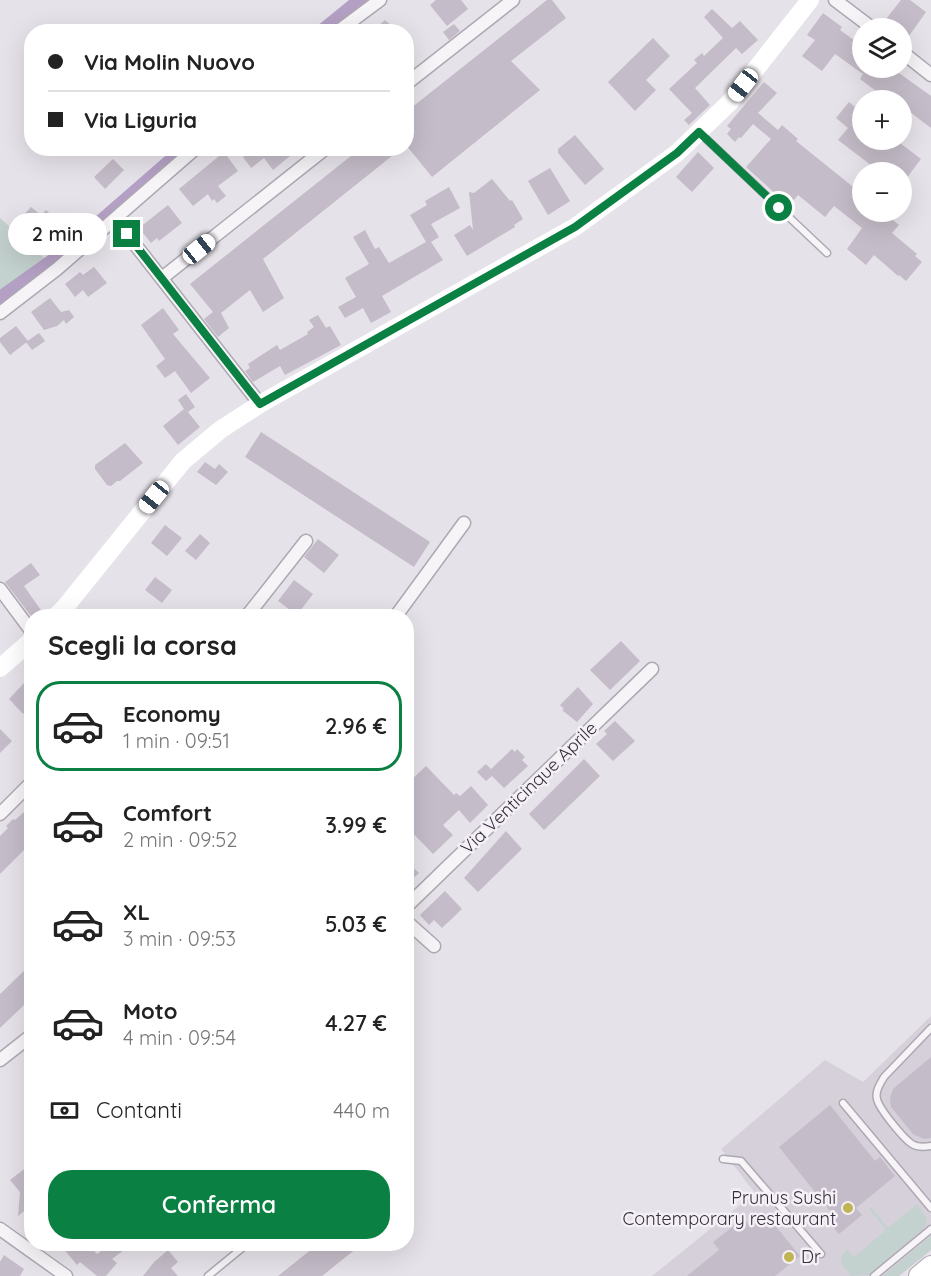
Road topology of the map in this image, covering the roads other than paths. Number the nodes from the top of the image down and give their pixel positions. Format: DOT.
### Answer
graph roads {
  1 [pos="380,0"];
  2 [pos="513,0"];
  3 [pos="810,0"];
  4 [pos="836,0"];
  5 [pos="859,18"];
  6 [pos="348,24"];
  7 [pos="912,60"];
  8 [pos="931,75"];
  9 [pos="414,78"];
  10 [pos="699,132"];
  11 [pos="187,156"];
  12 [pos="316,156"];
  13 [pos="115,219"];
  14 [pos="827,253"];
  15 [pos="162,278"];
  16 [pos="0,313"];
  17 [pos="260,404"];
  18 [pos="464,523"];
  19 [pos="306,541"];
  20 [pos="0,589"];
  21 [pos="63,609"];
  22 [pos="253,609"];
  23 [pos="401,609"];
  24 [pos="24,621"];
  25 [pos="24,647"];
  26 [pos="0,668"];
  27 [pos="652,669"];
  28 [pos="24,790"];
  29 [pos="0,814"];
  30 [pos="414,899"];
  31 [pos="414,928"];
  32 [pos="434,946"];
  33 [pos="931,1028"];
  34 [pos="24,1041"];
  35 [pos="0,1060"];
  36 [pos="843,1103"];
  37 [pos="931,1146"];
  38 [pos="723,1159"];
  39 [pos="931,1208"];
  40 [pos="0,1229"];
  41 [pos="931,1229"];
  42 [pos="24,1246"];
  43 [pos="31,1251"];
  44 [pos="238,1251"];
  45 [pos="821,1254"];
  46 [pos="931,1266"];
  47 [pos="66,1276"];
  48 [pos="208,1276"];
  49 [pos="874,1276"];
  50 [pos="919,1276"];
  1 -- 6 [label="street"];
  2 -- 9 [label="street"];
  3 -- 10 [label="main road"];
  4 -- 5 [label="street"];
  7 -- 8 [label="street"];
  10 -- 14 [label="lane"];
  10 -- 17 [label="main road"];
  11 -- 13 [label="street"];
  12 -- 15 [label="street"];
  13 -- 15 [label="street"];
  13 -- 16 [label="street"];
  15 -- 17 [label="street"];
  17 -- 21 [label="main road"];
  18 -- 23 [label="street"];
  19 -- 22 [label="street"];
  20 -- 24 [label="street"];
  25 -- 26 [label="main road"];
  27 -- 30 [label="street, Via Venticinque Aprile"];
  28 -- 29 [label="street"];
  31 -- 32 [label="street"];
  33 -- 37 [label="lane"];
  34 -- 35 [label="street"];
  36 -- 39 [label="lane"];
  38 -- 45 [label="lane"];
  40 -- 42 [label="street"];
  41 -- 49 [label="lane"];
  43 -- 47 [label="street"];
  44 -- 48 [label="lane"];
  46 -- 50 [label="main road"];
}
